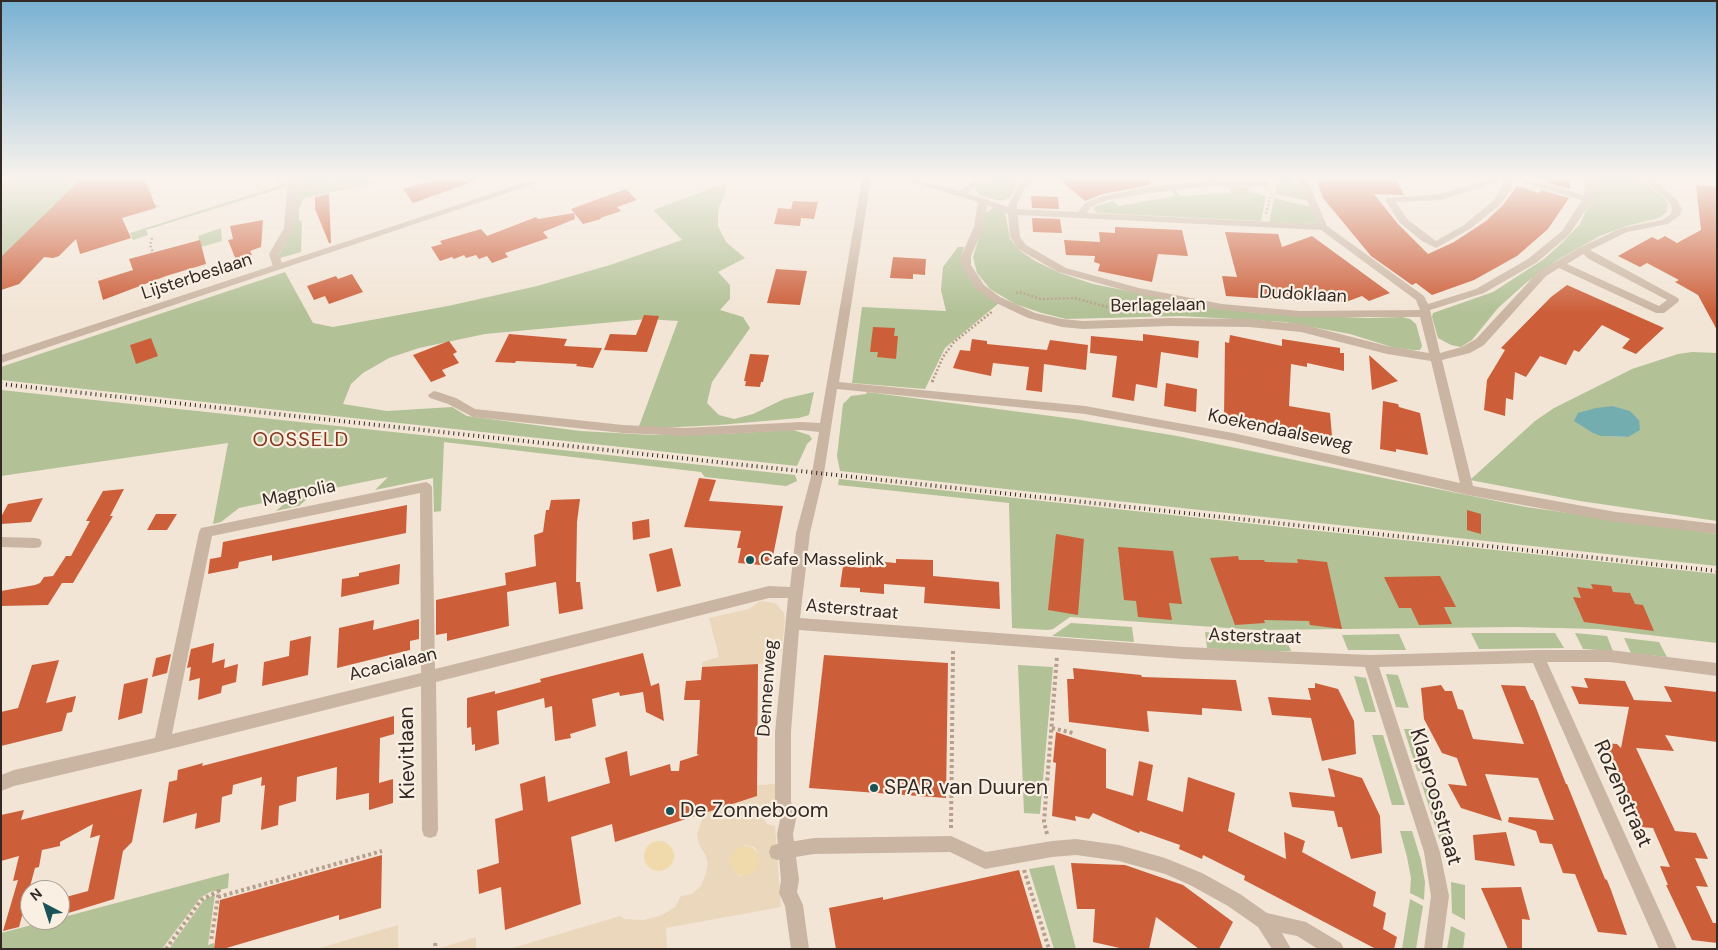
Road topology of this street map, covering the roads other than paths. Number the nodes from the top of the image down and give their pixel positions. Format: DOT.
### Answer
graph roads {
  1 [pos="290,223"];
  2 [pos="410,223"];
  3 [pos="859,223"];
  4 [pos="980,223"];
  5 [pos="1013,223"];
  6 [pos="1250,223"];
  7 [pos="1322,223"];
  8 [pos="1406,223"];
  9 [pos="1472,223"];
  10 [pos="1572,223"];
  11 [pos="1658,223"];
  12 [pos="1324,228"];
  13 [pos="1583,250"];
  14 [pos="1559,264"];
  15 [pos="278,267"];
  16 [pos="1425,310"];
  17 [pos="1,358"];
  18 [pos="1436,358"];
  19 [pos="832,385"];
  20 [pos="434,395"];
  21 [pos="826,428"];
  22 [pos="1468,490"];
  23 [pos="1717,529"];
  24 [pos="1,542"];
  25 [pos="34,543"];
  26 [pos="796,593"];
  27 [pos="792,623"];
  28 [pos="1538,656"];
  29 [pos="1370,661"];
  30 [pos="1717,670"];
  31 [pos="428,676"];
  32 [pos="162,744"];
  33 [pos="1,783"];
  34 [pos="430,830"];
  35 [pos="782,851"];
  36 [pos="1264,921"];
  37 [pos="800,949"];
  38 [pos="1282,949"];
  39 [pos="1335,949"];
  40 [pos="1433,949"];
  41 [pos="1668,949"];
  1 -- 15 [label="street"];
  2 -- 15 [label="street, Lijsterbeslaan"];
  3 -- 19 [label="street, Dennenweg"];
  4 -- 18 [label="street, Berlagelaan"];
  5 -- 16 [label="street, Dudoklaan"];
  6 -- 12 [label="street"];
  7 -- 12 [label="street"];
  8 -- 9 [label="street"];
  10 -- 16 [label="street, Dudoklaan"];
  11 -- 13 [label="street, Berlagelaan"];
  12 -- 16 [label="street"];
  13 -- 14 [label="street, Berlagelaan"];
  13 -- 14 [label="street"];
  14 -- 18 [label="street, Berlagelaan"];
  15 -- 17 [label="street, Lijsterbeslaan"];
  16 -- 18 [label="street"];
  18 -- 22 [label="street"];
  19 -- 21 [label="street, Dennenweg"];
  19 -- 22 [label="street, Koekendaalseweg"];
  20 -- 21 [label="street"];
  21 -- 26 [label="street, Dennenweg"];
  22 -- 23 [label="street, Koekendaalseweg"];
  24 -- 25 [label="street"];
  26 -- 27 [label="street, Dennenweg"];
  26 -- 31 [label="street, Acacialaan"];
  27 -- 29 [label="street, Asterstraat"];
  27 -- 35 [label="street, Dennenweg"];
  28 -- 29 [label="street, Asterstraat"];
  28 -- 30 [label="street, Asterstraat"];
  28 -- 41 [label="street, Rozenstraat"];
  29 -- 40 [label="street, Klaproosstraat"];
  31 -- 32 [label="street, Acacialaan"];
  31 -- 32 [label="street, Magnolia"];
  31 -- 34 [label="street, Kievitlaan"];
  32 -- 33 [label="street, Acacialaan"];
  35 -- 36 [label="street"];
  35 -- 37 [label="street, Dennenweg"];
  36 -- 38 [label="street"];
  36 -- 39 [label="street"];
}
